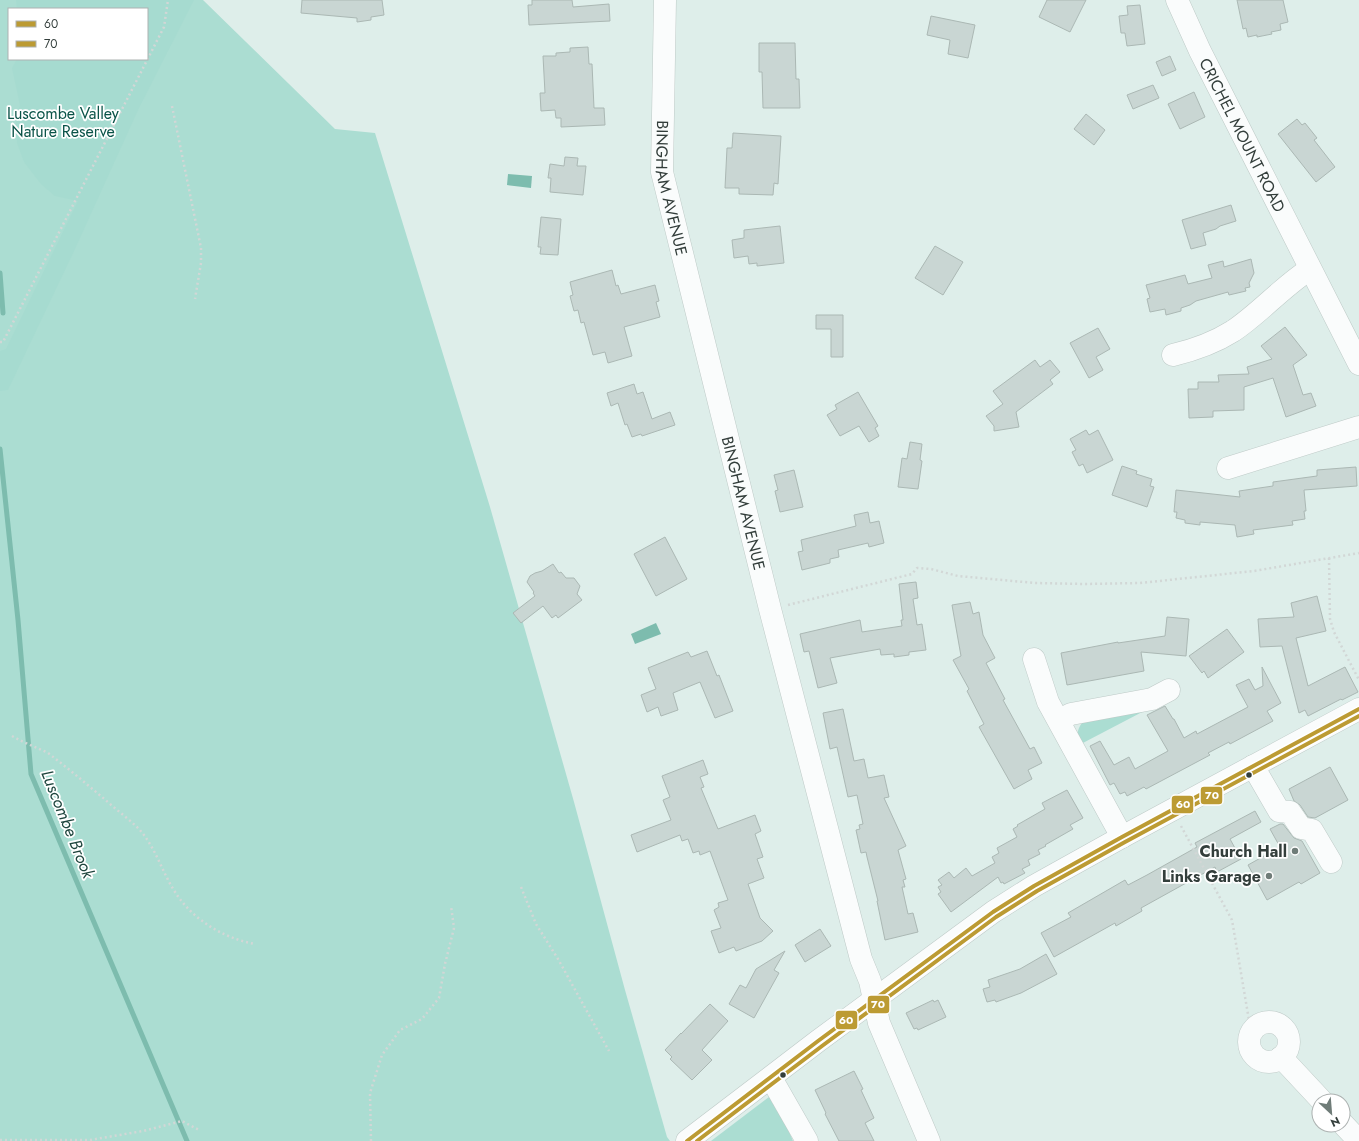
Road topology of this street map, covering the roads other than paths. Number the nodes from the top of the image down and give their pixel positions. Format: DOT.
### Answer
graph roads {
  1 [pos="665,0"];
  2 [pos="1177,0"];
  3 [pos="1310,269"];
  4 [pos="1173,355"];
  5 [pos="1359,364"];
  6 [pos="1359,427"];
  7 [pos="1228,468"];
  8 [pos="1034,659"];
  9 [pos="1169,690"];
  10 [pos="1359,709"];
  11 [pos="1058,720"];
  12 [pos="1253,766"];
  13 [pos="1122,837"];
  14 [pos="1331,862"];
  15 [pos="874,999"];
  16 [pos="1281,1057"];
  17 [pos="771,1078"];
  18 [pos="1315,1093"];
  19 [pos="1351,1132"];
  20 [pos="687,1141"];
  21 [pos="807,1141"];
  22 [pos="929,1141"];
  23 [pos="1359,1141"];
  1 -- 15 [label="street, BINGHAM AVENUE"];
  2 -- 3 [label="street, CRICHEL MOUNT ROAD"];
  3 -- 4 [label="street"];
  3 -- 5 [label="street, CRICHEL MOUNT ROAD"];
  6 -- 7 [label="street"];
  8 -- 11 [label="street"];
  9 -- 11 [label="street"];
  10 -- 12 [label="street"];
  11 -- 13 [label="street"];
  12 -- 13 [label="street"];
  12 -- 14 [label="street"];
  13 -- 15 [label="street"];
  15 -- 17 [label="street"];
  15 -- 22 [label="street, BINGHAM AVENUE"];
  16 -- 16 [label="street"];
  16 -- 18 [label="street"];
  17 -- 20 [label="street"];
  17 -- 21 [label="street"];
  19 -- 23 [label="street"];
}
